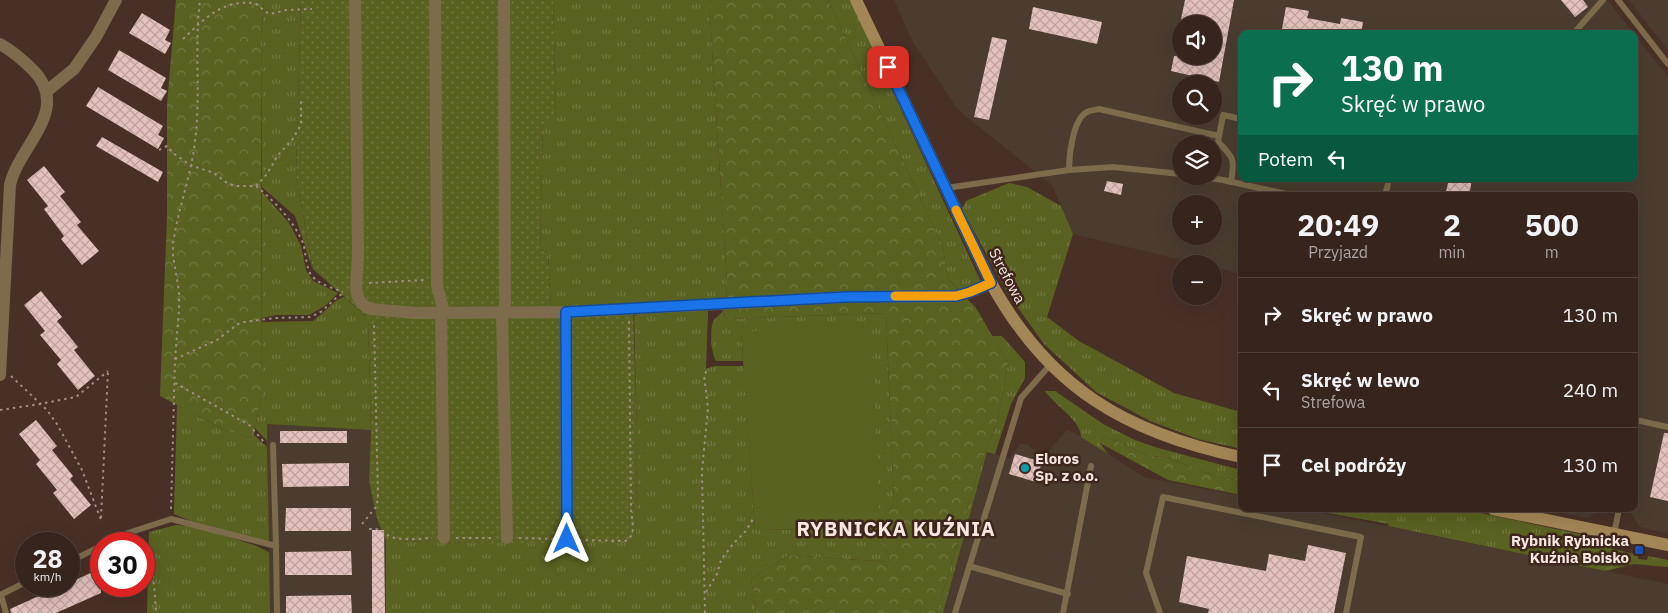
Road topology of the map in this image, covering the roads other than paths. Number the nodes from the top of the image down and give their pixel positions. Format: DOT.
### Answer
graph roads {
  1 [pos="116,0"];
  2 [pos="355,0"];
  3 [pos="435,0"];
  4 [pos="504,0"];
  5 [pos="856,0"];
  6 [pos="1603,0"];
  7 [pos="1618,0"];
  8 [pos="1577,30"];
  9 [pos="0,44"];
  10 [pos="1668,64"];
  11 [pos="47,91"];
  12 [pos="1238,118"];
  13 [pos="1215,135"];
  14 [pos="1219,135"];
  15 [pos="1222,146"];
  16 [pos="1069,170"];
  17 [pos="1172,173"];
  18 [pos="1222,181"];
  19 [pos="1230,182"];
  20 [pos="946,188"];
  21 [pos="1276,192"];
  22 [pos="991,283"];
  23 [pos="443,312"];
  24 [pos="566,312"];
  25 [pos="503,313"];
  26 [pos="1050,365"];
  27 [pos="4,374"];
  28 [pos="1638,420"];
  29 [pos="1668,427"];
  30 [pos="273,446"];
  31 [pos="1238,456"];
  32 [pos="1091,466"];
  33 [pos="1508,512"];
  34 [pos="1618,512"];
  35 [pos="131,532"];
  36 [pos="1614,534"];
  37 [pos="444,538"];
  38 [pos="507,538"];
  39 [pos="567,539"];
  40 [pos="1668,545"];
  41 [pos="276,546"];
  42 [pos="969,566"];
  43 [pos="15,588"];
  44 [pos="1068,594"];
  45 [pos="0,595"];
  46 [pos="6,613"];
  47 [pos="277,613"];
  48 [pos="955,613"];
  49 [pos="1063,613"];
  50 [pos="1160,613"];
  51 [pos="1346,613"];
  1 -- 11 [label="street"];
  2 -- 23 [label="street"];
  3 -- 23 [label="street"];
  4 -- 25 [label="street"];
  5 -- 20 [label="street, Strefowa"];
  6 -- 8 [label="lane"];
  7 -- 10 [label="lane"];
  9 -- 11 [label="street"];
  11 -- 27 [label="street"];
  12 -- 14 [label="lane"];
  13 -- 16 [label="lane"];
  15 -- 19 [label="lane"];
  16 -- 17 [label="lane"];
  16 -- 20 [label="lane"];
  18 -- 19 [label="lane"];
  19 -- 21 [label="lane"];
  20 -- 22 [label="street, Strefowa"];
  22 -- 24 [label="street"];
  22 -- 26 [label="street, Strefowa"];
  23 -- 25 [label="street"];
  23 -- 37 [label="street"];
  24 -- 25 [label="street"];
  24 -- 39 [label="street"];
  25 -- 38 [label="street"];
  26 -- 31 [label="street, Strefowa"];
  26 -- 42 [label="lane"];
  28 -- 29 [label="lane"];
  30 -- 41 [label="lane"];
  32 -- 44 [label="lane"];
  33 -- 36 [label="street"];
  34 -- 36 [label="lane"];
  35 -- 41 [label="lane"];
  36 -- 40 [label="street"];
  41 -- 47 [label="lane"];
  42 -- 44 [label="lane"];
  42 -- 48 [label="lane"];
  43 -- 45 [label="lane"];
  44 -- 49 [label="lane"];
  45 -- 46 [label="lane"];
  50 -- 51 [label="lane"];
}
